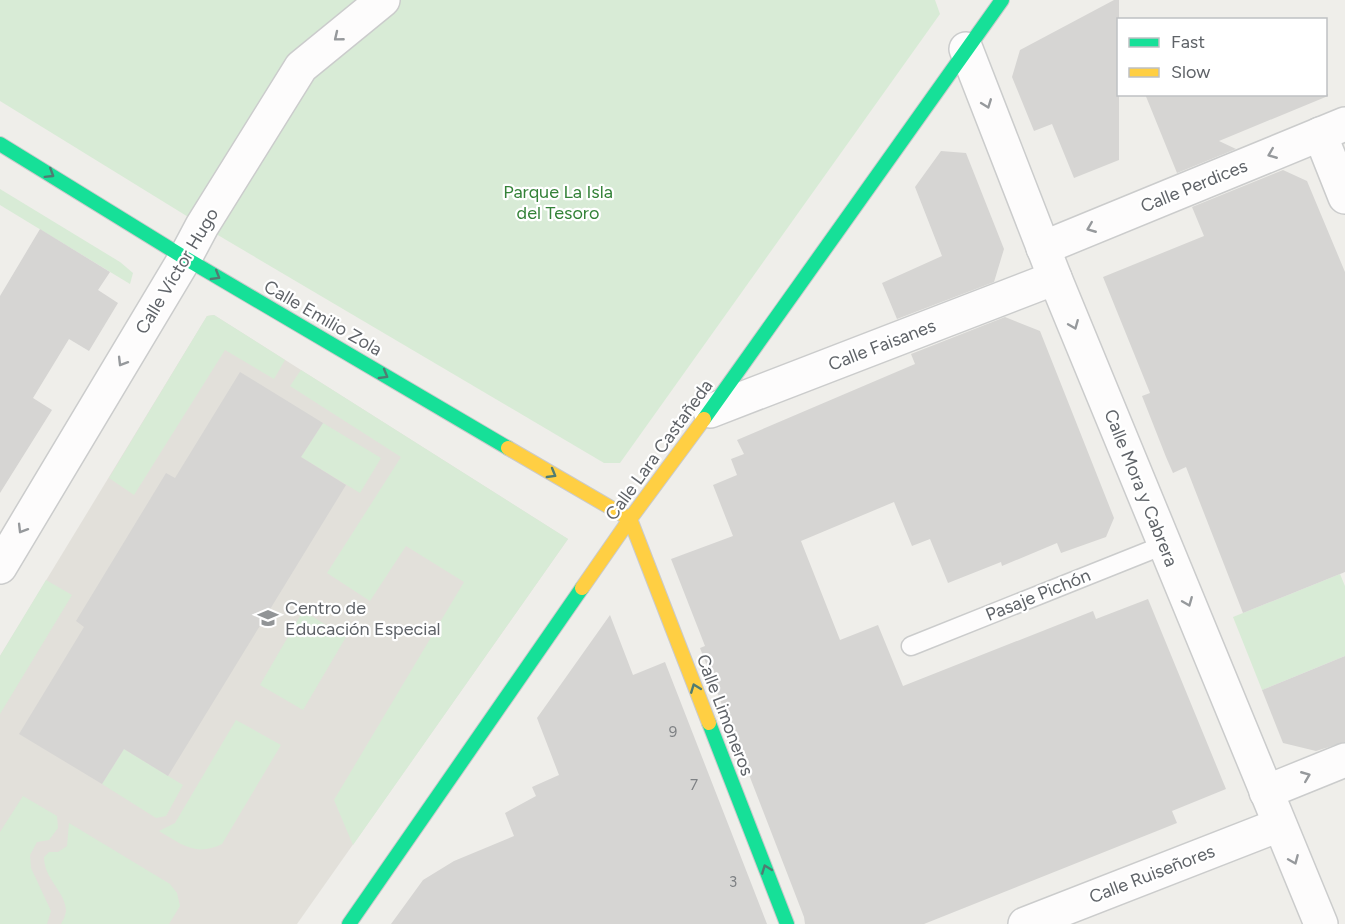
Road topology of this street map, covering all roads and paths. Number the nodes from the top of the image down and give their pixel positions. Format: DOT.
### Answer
graph roads {
  1 [pos="383,0"];
  2 [pos="1002,0"];
  3 [pos="966,49"];
  4 [pos="1332,129"];
  5 [pos="0,144"];
  6 [pos="1345,198"];
  7 [pos="1043,248"];
  8 [pos="185,258"];
  9 [pos="1055,278"];
  10 [pos="710,411"];
  11 [pos="630,519"];
  12 [pos="1164,545"];
  13 [pos="0,567"];
  14 [pos="911,646"];
  15 [pos="1345,760"];
  16 [pos="1266,792"];
  17 [pos="1279,825"];
  18 [pos="349,924"];
  19 [pos="787,924"];
  20 [pos="1025,924"];
  21 [pos="1321,924"];
  1 -- 8 [label="street, Calle Víctor Hugo, one-way"];
  2 -- 3 [label="street, Calle Lara Castañeda"];
  3 -- 7 [label="street, Calle Mora y Cabrera, one-way"];
  3 -- 10 [label="street, Calle Lara Castañeda"];
  4 -- 6 [label="street"];
  4 -- 7 [label="street, Calle Perdices, one-way"];
  5 -- 8 [label="street, Calle Emilio Zola, one-way"];
  7 -- 9 [label="street, Calle Mora y Cabrera"];
  8 -- 11 [label="street, Calle Emilio Zola, one-way"];
  8 -- 13 [label="street, Calle Víctor Hugo, one-way"];
  9 -- 10 [label="street, Calle Faisanes"];
  9 -- 12 [label="street, Calle Mora y Cabrera, one-way"];
  10 -- 11 [label="street, Calle Lara Castañeda"];
  11 -- 18 [label="street, Calle Lara Castañeda"];
  19 -- 11 [label="street, Calle Limoneros, one-way"];
  12 -- 14 [label="lane, Pasaje Pichón"];
  12 -- 16 [label="street, Calle Mora y Cabrera, one-way"];
  16 -- 15 [label="street, one-way"];
  16 -- 17 [label="street, Calle Mora y Cabrera"];
  17 -- 20 [label="street, Calle Ruiseñores"];
  17 -- 21 [label="street, Calle Mora y Cabrera, one-way"];
}
